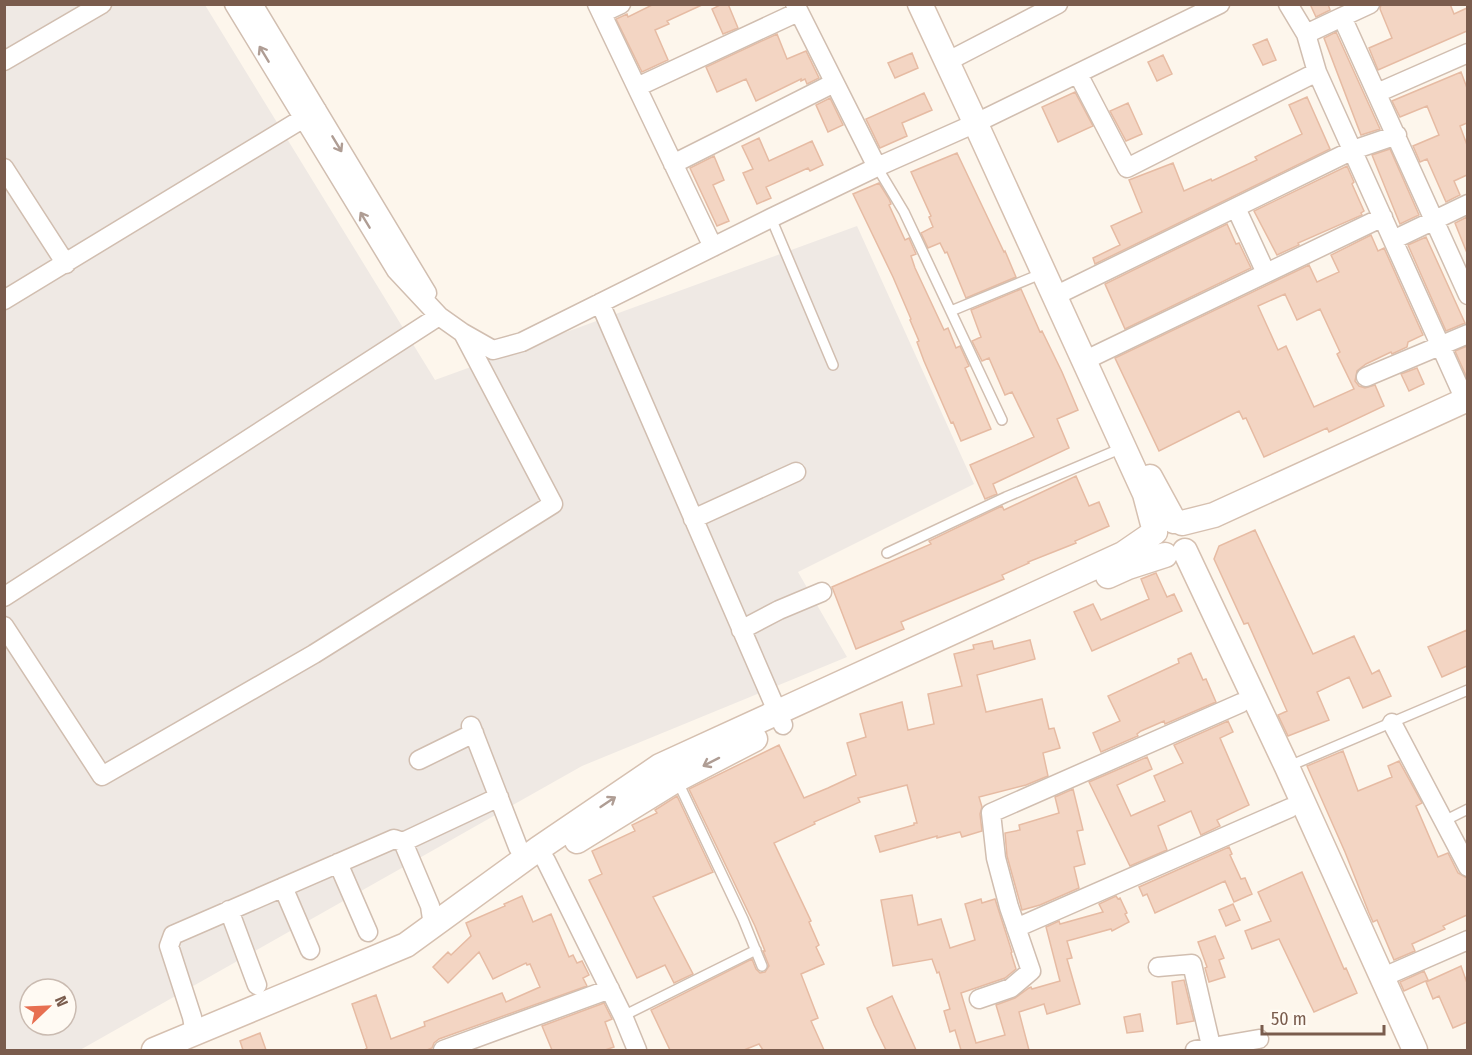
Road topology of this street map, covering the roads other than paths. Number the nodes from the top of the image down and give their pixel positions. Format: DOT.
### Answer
graph roads {
  1 [pos="102,4"];
  2 [pos="234,4"];
  3 [pos="253,4"];
  4 [pos="621,4"];
  5 [pos="920,4"];
  6 [pos="931,4"];
  7 [pos="1220,4"];
  8 [pos="1288,4"];
  9 [pos="1370,4"];
  10 [pos="1047,7"];
  11 [pos="796,8"];
  12 [pos="599,9"];
  13 [pos="1342,17"];
  14 [pos="1306,34"];
  15 [pos="1467,53"];
  16 [pos="956,57"];
  17 [pos="4,61"];
  18 [pos="1317,72"];
  19 [pos="1077,74"];
  20 [pos="834,83"];
  21 [pos="637,87"];
  22 [pos="1377,93"];
  23 [pos="310,114"];
  24 [pos="980,121"];
  25 [pos="1397,135"];
  26 [pos="1353,150"];
  27 [pos="673,164"];
  28 [pos="877,167"];
  29 [pos="4,168"];
  30 [pos="1467,204"];
  31 [pos="1236,208"];
  32 [pos="1383,217"];
  33 [pos="771,218"];
  34 [pos="1434,220"];
  35 [pos="1393,240"];
  36 [pos="713,247"];
  37 [pos="66,264"];
  38 [pos="1043,273"];
  39 [pos="1266,273"];
  40 [pos="1065,291"];
  41 [pos="1467,295"];
  42 [pos="4,300"];
  43 [pos="600,303"];
  44 [pos="951,311"];
  45 [pos="439,316"];
  46 [pos="463,333"];
  47 [pos="1467,334"];
  48 [pos="1441,346"];
  49 [pos="1094,356"];
  50 [pos="833,365"];
  51 [pos="1366,377"];
  52 [pos="1467,405"];
  53 [pos="1002,420"];
  54 [pos="1124,447"];
  55 [pos="796,472"];
  56 [pos="693,519"];
  57 [pos="1174,540"];
  58 [pos="887,553"];
  59 [pos="822,592"];
  60 [pos="4,597"];
  61 [pos="4,626"];
  62 [pos="741,630"];
  63 [pos="1467,690"];
  64 [pos="1241,704"];
  65 [pos="780,719"];
  66 [pos="1392,723"];
  67 [pos="419,760"];
  68 [pos="1287,767"];
  69 [pos="676,780"];
  70 [pos="499,797"];
  71 [pos="1290,808"];
  72 [pos="1467,809"];
  73 [pos="1444,821"];
  74 [pos="403,842"];
  75 [pos="536,856"];
  76 [pos="338,863"];
  77 [pos="1467,867"];
  78 [pos="283,886"];
  79 [pos="229,910"];
  80 [pos="434,925"];
  81 [pos="1016,928"];
  82 [pos="368,932"];
  83 [pos="1467,940"];
  84 [pos="310,950"];
  85 [pos="756,950"];
  86 [pos="762,966"];
  87 [pos="1158,967"];
  88 [pos="1381,978"];
  89 [pos="257,984"];
  90 [pos="610,989"];
  91 [pos="979,999"];
  92 [pos="623,1016"];
  93 [pos="1259,1039"];
  94 [pos="193,1042"];
  95 [pos="154,1050"];
  96 [pos="443,1050"];
  97 [pos="634,1050"];
  98 [pos="1206,1050"];
  99 [pos="1401,1050"];
  100 [pos="1415,1050"];
  1 -- 17 [label="street"];
  23 -- 2 [label="street, one-way"];
  3 -- 23 [label="street"];
  4 -- 12 [label="street"];
  5 -- 24 [label="street"];
  6 -- 16 [label="street"];
  7 -- 19 [label="street"];
  8 -- 14 [label="street"];
  9 -- 13 [label="street"];
  10 -- 16 [label="street"];
  11 -- 20 [label="street"];
  11 -- 21 [label="street"];
  12 -- 21 [label="street"];
  13 -- 14 [label="street"];
  13 -- 22 [label="street"];
  14 -- 18 [label="street"];
  15 -- 22 [label="street"];
  16 -- 24 [label="street"];
  18 -- 19 [label="street"];
  18 -- 26 [label="street"];
  19 -- 24 [label="street"];
  20 -- 27 [label="street"];
  20 -- 28 [label="street"];
  21 -- 27 [label="street"];
  22 -- 25 [label="street"];
  23 -- 37 [label="street"];
  23 -- 45 [label="street"];
  24 -- 28 [label="street"];
  24 -- 38 [label="street"];
  24 -- 40 [label="street"];
  25 -- 26 [label="street"];
  25 -- 34 [label="street"];
  26 -- 31 [label="street"];
  26 -- 32 [label="street"];
  27 -- 36 [label="street"];
  28 -- 33 [label="street"];
  28 -- 44 [label="lane"];
  29 -- 37 [label="street"];
  30 -- 34 [label="street"];
  31 -- 39 [label="street"];
  31 -- 40 [label="street"];
  32 -- 35 [label="street"];
  32 -- 39 [label="street"];
  33 -- 36 [label="street"];
  33 -- 50 [label="lane"];
  34 -- 35 [label="street"];
  34 -- 41 [label="street"];
  35 -- 48 [label="street"];
  36 -- 43 [label="street"];
  37 -- 42 [label="street"];
  38 -- 44 [label="lane"];
  38 -- 54 [label="street"];
  39 -- 49 [label="street"];
  40 -- 49 [label="street"];
  43 -- 46 [label="street"];
  43 -- 56 [label="street"];
  44 -- 53 [label="lane"];
  45 -- 46 [label="street"];
  45 -- 60 [label="street"];
  46 -- 61 [label="street"];
  47 -- 48 [label="street"];
  48 -- 51 [label="street"];
  48 -- 52 [label="street"];
  49 -- 57 [label="street"];
  52 -- 57 [label="street"];
  54 -- 57 [label="street"];
  54 -- 58 [label="lane"];
  55 -- 56 [label="street"];
  56 -- 62 [label="street"];
  57 -- 64 [label="street"];
  57 -- 65 [label="street"];
  57 -- 68 [label="street"];
  59 -- 62 [label="street"];
  62 -- 65 [label="street"];
  63 -- 66 [label="lane"];
  64 -- 71 [label="street"];
  64 -- 81 [label="street"];
  65 -- 69 [label="street, one-way"];
  75 -- 65 [label="street, one-way"];
  66 -- 68 [label="lane"];
  66 -- 73 [label="street"];
  67 -- 70 [label="street"];
  68 -- 88 [label="street"];
  69 -- 75 [label="street"];
  69 -- 85 [label="lane"];
  70 -- 74 [label="street"];
  70 -- 75 [label="street"];
  71 -- 81 [label="street"];
  71 -- 99 [label="street"];
  72 -- 73 [label="lane"];
  73 -- 77 [label="street"];
  74 -- 76 [label="street"];
  74 -- 80 [label="street"];
  75 -- 80 [label="street"];
  75 -- 90 [label="street"];
  75 -- 94 [label="street"];
  76 -- 78 [label="street"];
  76 -- 82 [label="street"];
  78 -- 79 [label="street"];
  78 -- 84 [label="street"];
  79 -- 89 [label="street"];
  79 -- 94 [label="street"];
  80 -- 94 [label="street"];
  81 -- 91 [label="street"];
  83 -- 88 [label="street"];
  85 -- 86 [label="lane"];
  85 -- 92 [label="lane"];
  87 -- 98 [label="street"];
  88 -- 100 [label="street"];
  90 -- 92 [label="street"];
  90 -- 96 [label="street"];
  92 -- 97 [label="street"];
  93 -- 98 [label="street"];
  94 -- 95 [label="street"];
}
